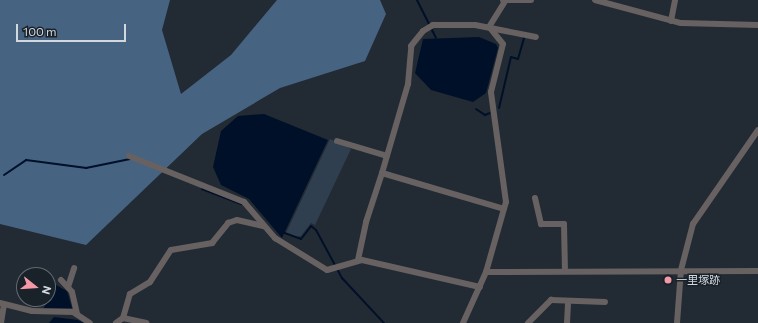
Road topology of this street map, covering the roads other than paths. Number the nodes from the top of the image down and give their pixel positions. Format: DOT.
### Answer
graph roads {
  1 [pos="504,0"];
  2 [pos="531,0"];
  3 [pos="595,0"];
  4 [pos="676,0"];
  5 [pos="672,21"];
  6 [pos="758,25"];
  7 [pos="489,28"];
  8 [pos="536,37"];
  9 [pos="758,130"];
  10 [pos="337,141"];
  11 [pos="129,156"];
  12 [pos="387,156"];
  13 [pos="382,173"];
  14 [pos="535,198"];
  15 [pos="504,209"];
  16 [pos="264,226"];
  17 [pos="358,260"];
  18 [pos="74,268"];
  19 [pos="681,270"];
  20 [pos="758,270"];
  21 [pos="565,271"];
  22 [pos="486,272"];
  23 [pos="60,280"];
  24 [pos="68,287"];
  25 [pos="480,287"];
  26 [pos="568,301"];
  27 [pos="605,302"];
  28 [pos="2,303"];
  29 [pos="77,313"];
  30 [pos="123,318"];
  31 [pos="1,323"];
  32 [pos="90,323"];
  33 [pos="116,323"];
  34 [pos="146,323"];
  35 [pos="463,323"];
  36 [pos="528,323"];
  37 [pos="567,323"];
  38 [pos="677,323"];
  1 -- 2 [label="street"];
  1 -- 7 [label="street"];
  3 -- 5 [label="street"];
  4 -- 5 [label="street"];
  5 -- 6 [label="street"];
  7 -- 8 [label="street"];
  7 -- 12 [label="street"];
  7 -- 15 [label="street"];
  9 -- 19 [label="street"];
  10 -- 12 [label="street"];
  11 -- 16 [label="street"];
  12 -- 13 [label="street"];
  13 -- 15 [label="street"];
  13 -- 17 [label="street"];
  14 -- 21 [label="street"];
  15 -- 22 [label="street"];
  16 -- 17 [label="street"];
  16 -- 30 [label="street"];
  17 -- 25 [label="street"];
  18 -- 24 [label="street"];
  19 -- 20 [label="street"];
  19 -- 21 [label="street"];
  19 -- 38 [label="street"];
  21 -- 22 [label="street"];
  22 -- 25 [label="street"];
  23 -- 24 [label="street"];
  24 -- 29 [label="street"];
  25 -- 35 [label="street"];
  26 -- 27 [label="street"];
  26 -- 36 [label="street"];
  26 -- 37 [label="street"];
  28 -- 29 [label="street"];
  28 -- 31 [label="street"];
  29 -- 32 [label="street"];
  30 -- 33 [label="street"];
  30 -- 34 [label="street"];
}
